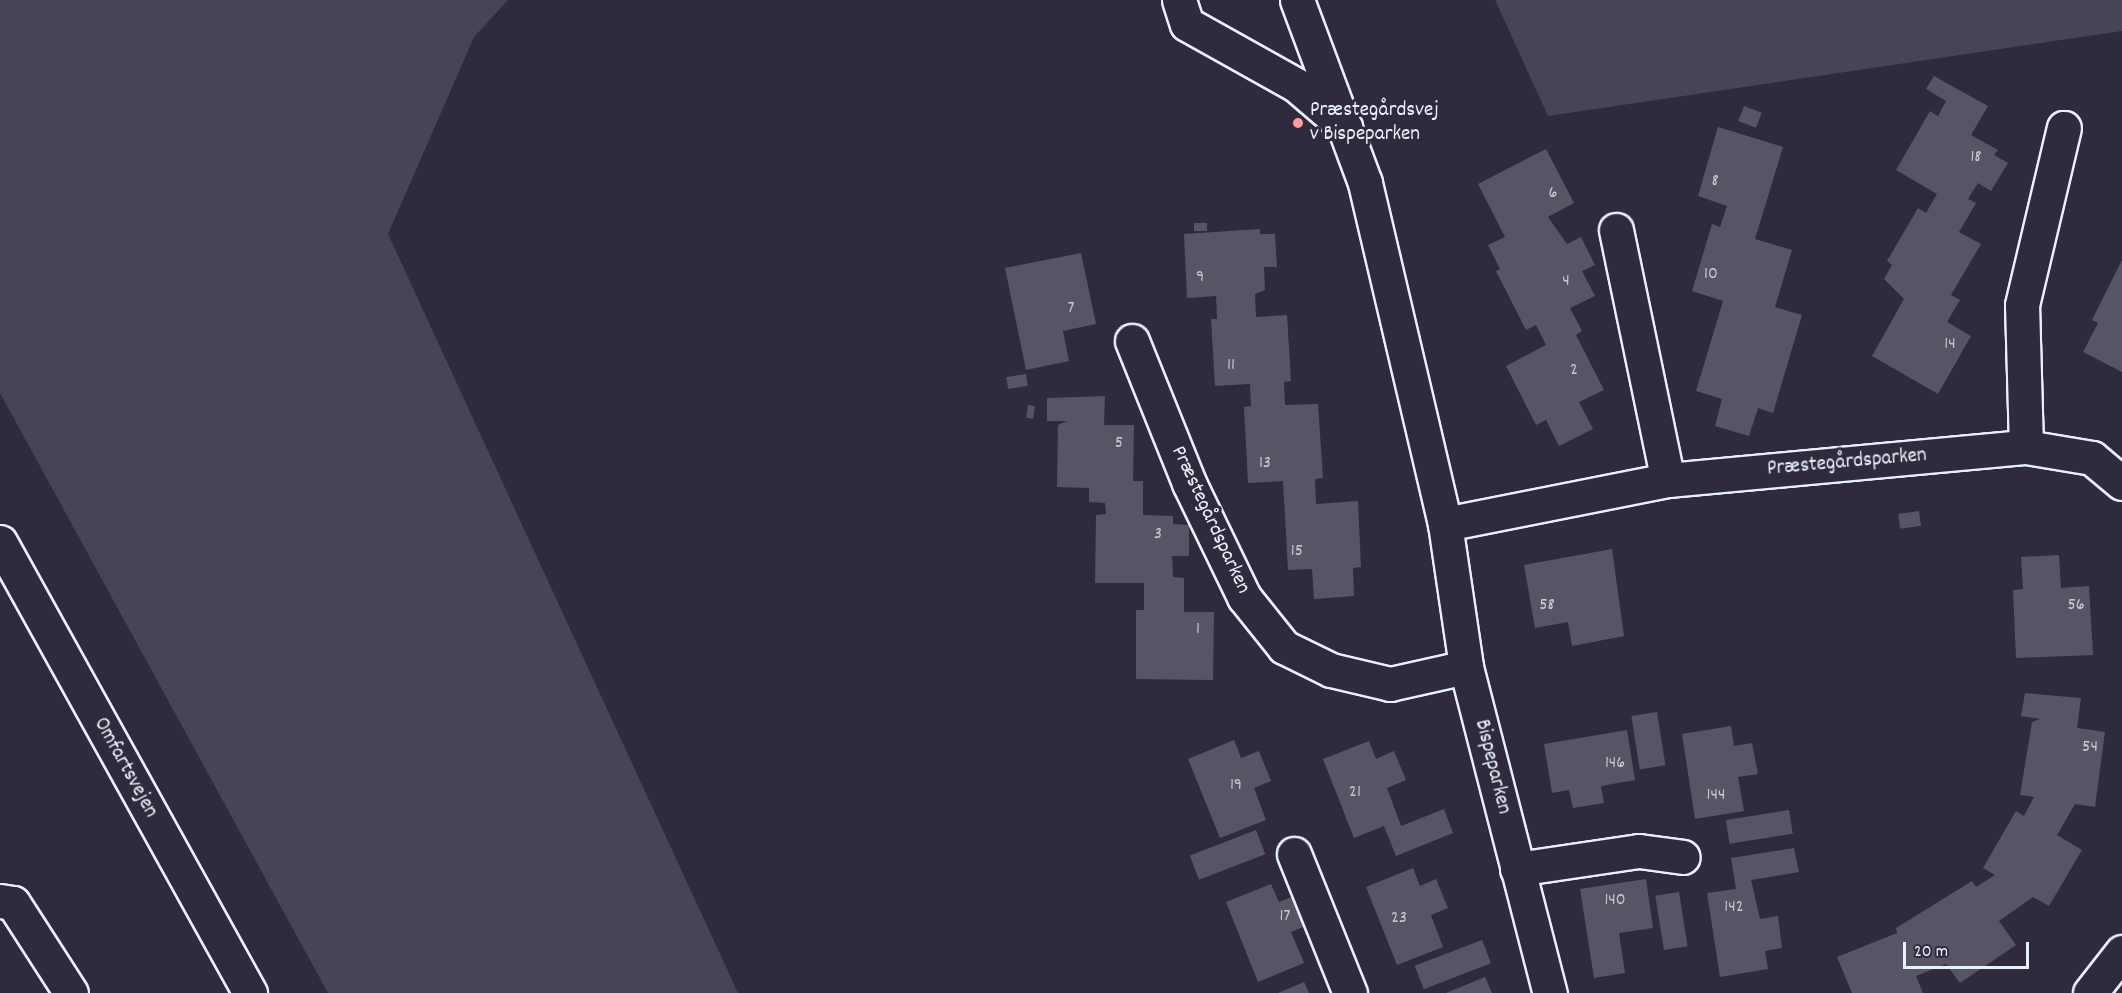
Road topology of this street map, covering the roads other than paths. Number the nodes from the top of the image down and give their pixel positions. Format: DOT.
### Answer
graph roads {
  1 [pos="1179,0"];
  2 [pos="1297,0"];
  3 [pos="2064,128"];
  4 [pos="1349,131"];
  5 [pos="1616,230"];
  6 [pos="1132,341"];
  7 [pos="2026,447"];
  8 [pos="1668,480"];
  9 [pos="2122,483"];
  10 [pos="1445,524"];
  11 [pos="0,542"];
  12 [pos="1466,667"];
  13 [pos="1294,854"];
  14 [pos="1683,857"];
  15 [pos="1517,868"];
  16 [pos="0,901"];
  17 [pos="2122,952"];
  18 [pos="71,993"];
  19 [pos="250,993"];
  20 [pos="1350,993"];
  21 [pos="1550,993"];
  22 [pos="2090,993"];
  1 -- 4 [label="main road"];
  2 -- 4 [label="main road"];
  3 -- 7 [label="main road"];
  4 -- 10 [label="main road"];
  5 -- 8 [label="main road"];
  6 -- 12 [label="main road, Præstegårdsparken"];
  7 -- 8 [label="main road, Præstegårdsparken"];
  7 -- 9 [label="main road, Præstegårdsparken"];
  8 -- 10 [label="main road, Præstegårdsparken"];
  10 -- 12 [label="main road"];
  11 -- 19 [label="main road, Omfartsvejen"];
  12 -- 15 [label="main road, Bispeparken"];
  13 -- 20 [label="main road"];
  14 -- 15 [label="main road"];
  15 -- 21 [label="main road, Bispeparken"];
  16 -- 18 [label="main road"];
  17 -- 22 [label="main road"];
}
